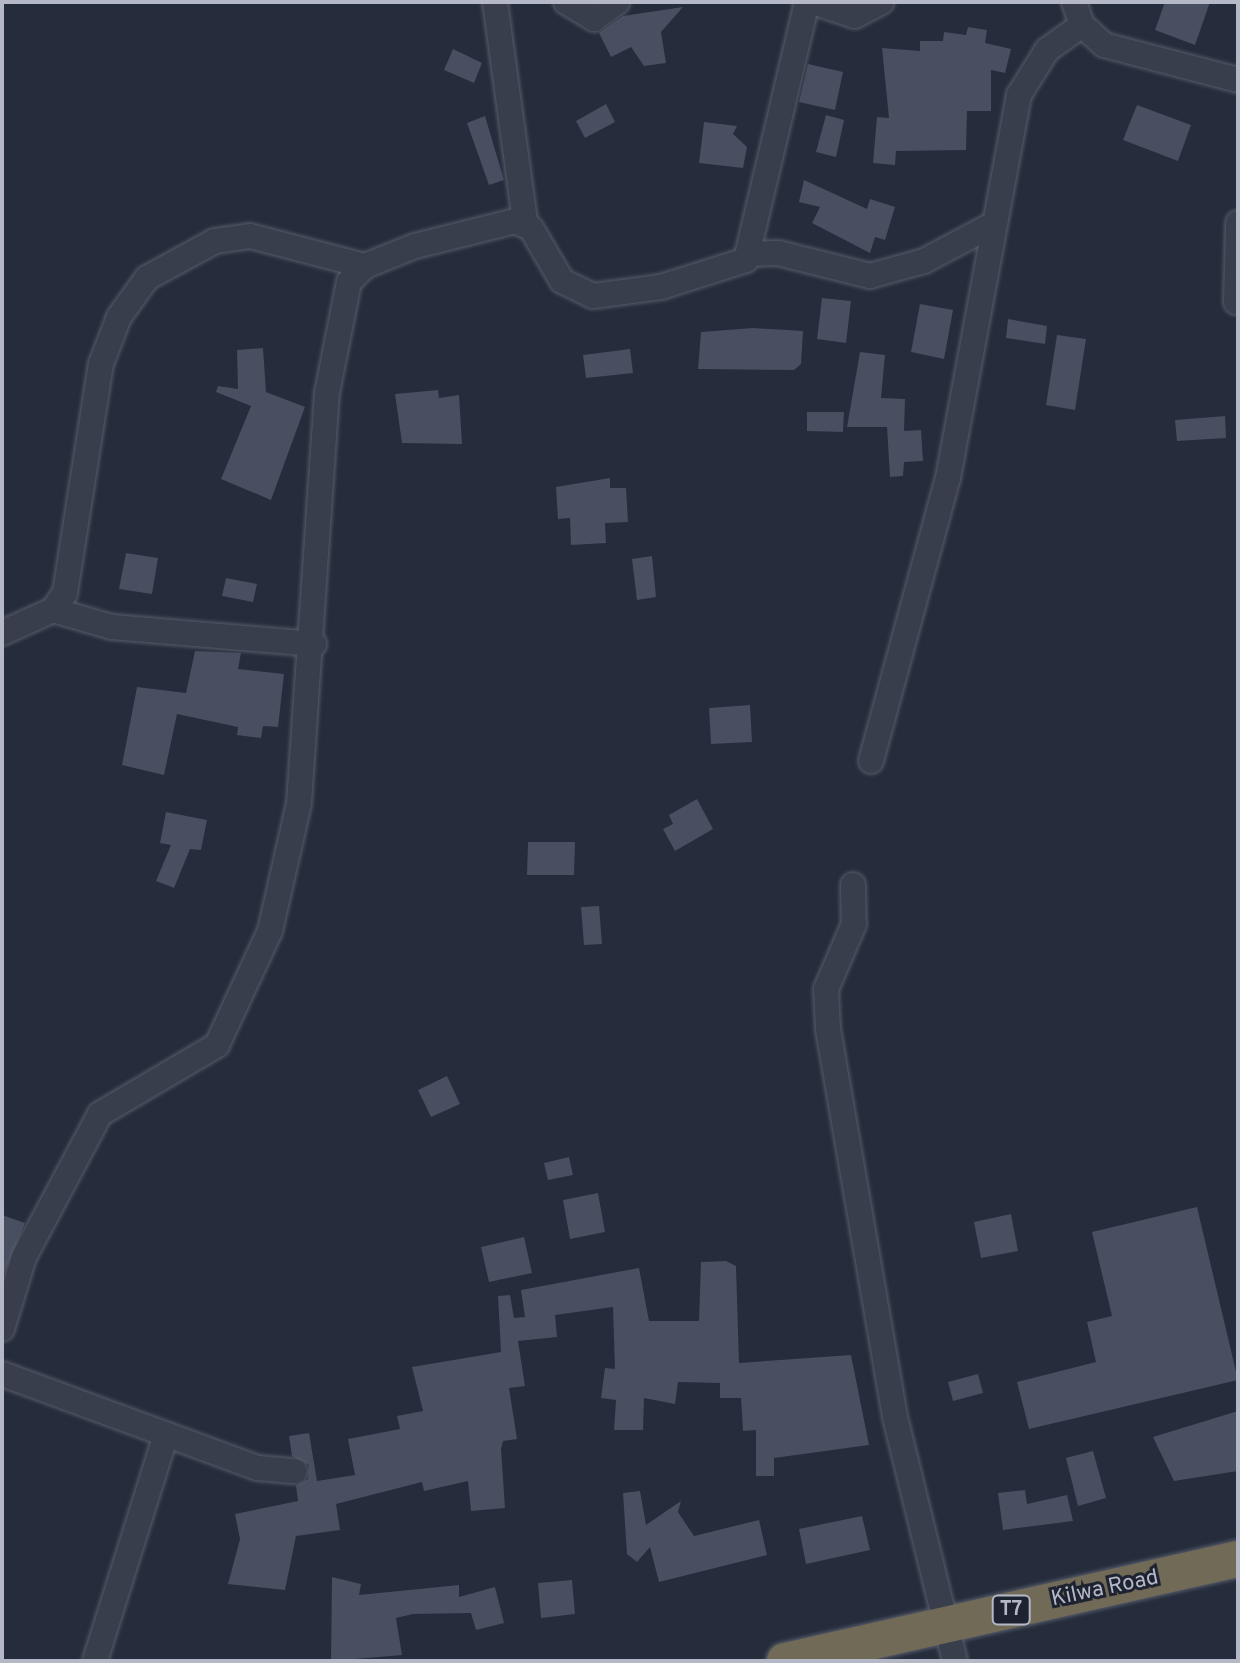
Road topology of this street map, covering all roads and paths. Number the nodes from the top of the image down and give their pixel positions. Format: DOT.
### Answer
graph roads {
  1 [pos="495,2"];
  2 [pos="566,2"];
  3 [pos="617,2"];
  4 [pos="807,2"];
  5 [pos="813,2"];
  6 [pos="881,2"];
  7 [pos="1078,13"];
  8 [pos="1238,80"];
  9 [pos="525,222"];
  10 [pos="1238,223"];
  11 [pos="990,226"];
  12 [pos="748,254"];
  13 [pos="365,266"];
  14 [pos="1236,302"];
  15 [pos="53,610"];
  16 [pos="2,633"];
  17 [pos="314,644"];
  18 [pos="871,761"];
  19 [pos="853,885"];
  20 [pos="2,1329"];
  21 [pos="2,1374"];
  22 [pos="166,1435"];
  23 [pos="295,1471"];
  24 [pos="1238,1559"];
  25 [pos="942,1625"];
  26 [pos="95,1661"];
  27 [pos="785,1661"];
  28 [pos="955,1661"];
  1 -- 9 [label="street"];
  2 -- 3 [label="street"];
  4 -- 12 [label="street"];
  5 -- 6 [label="street"];
  7 -- 8 [label="street"];
  7 -- 11 [label="street"];
  9 -- 12 [label="street"];
  9 -- 13 [label="street"];
  10 -- 14 [label="street"];
  11 -- 12 [label="street"];
  11 -- 18 [label="street"];
  13 -- 15 [label="street"];
  13 -- 17 [label="street"];
  15 -- 16 [label="street"];
  15 -- 17 [label="street"];
  17 -- 20 [label="street"];
  19 -- 25 [label="street"];
  21 -- 22 [label="street"];
  22 -- 23 [label="street"];
  22 -- 26 [label="street"];
  24 -- 25 [label="highway, Kilwa Road / T7"];
  25 -- 27 [label="highway, Kilwa Road / T7"];
  25 -- 28 [label="street"];
}
